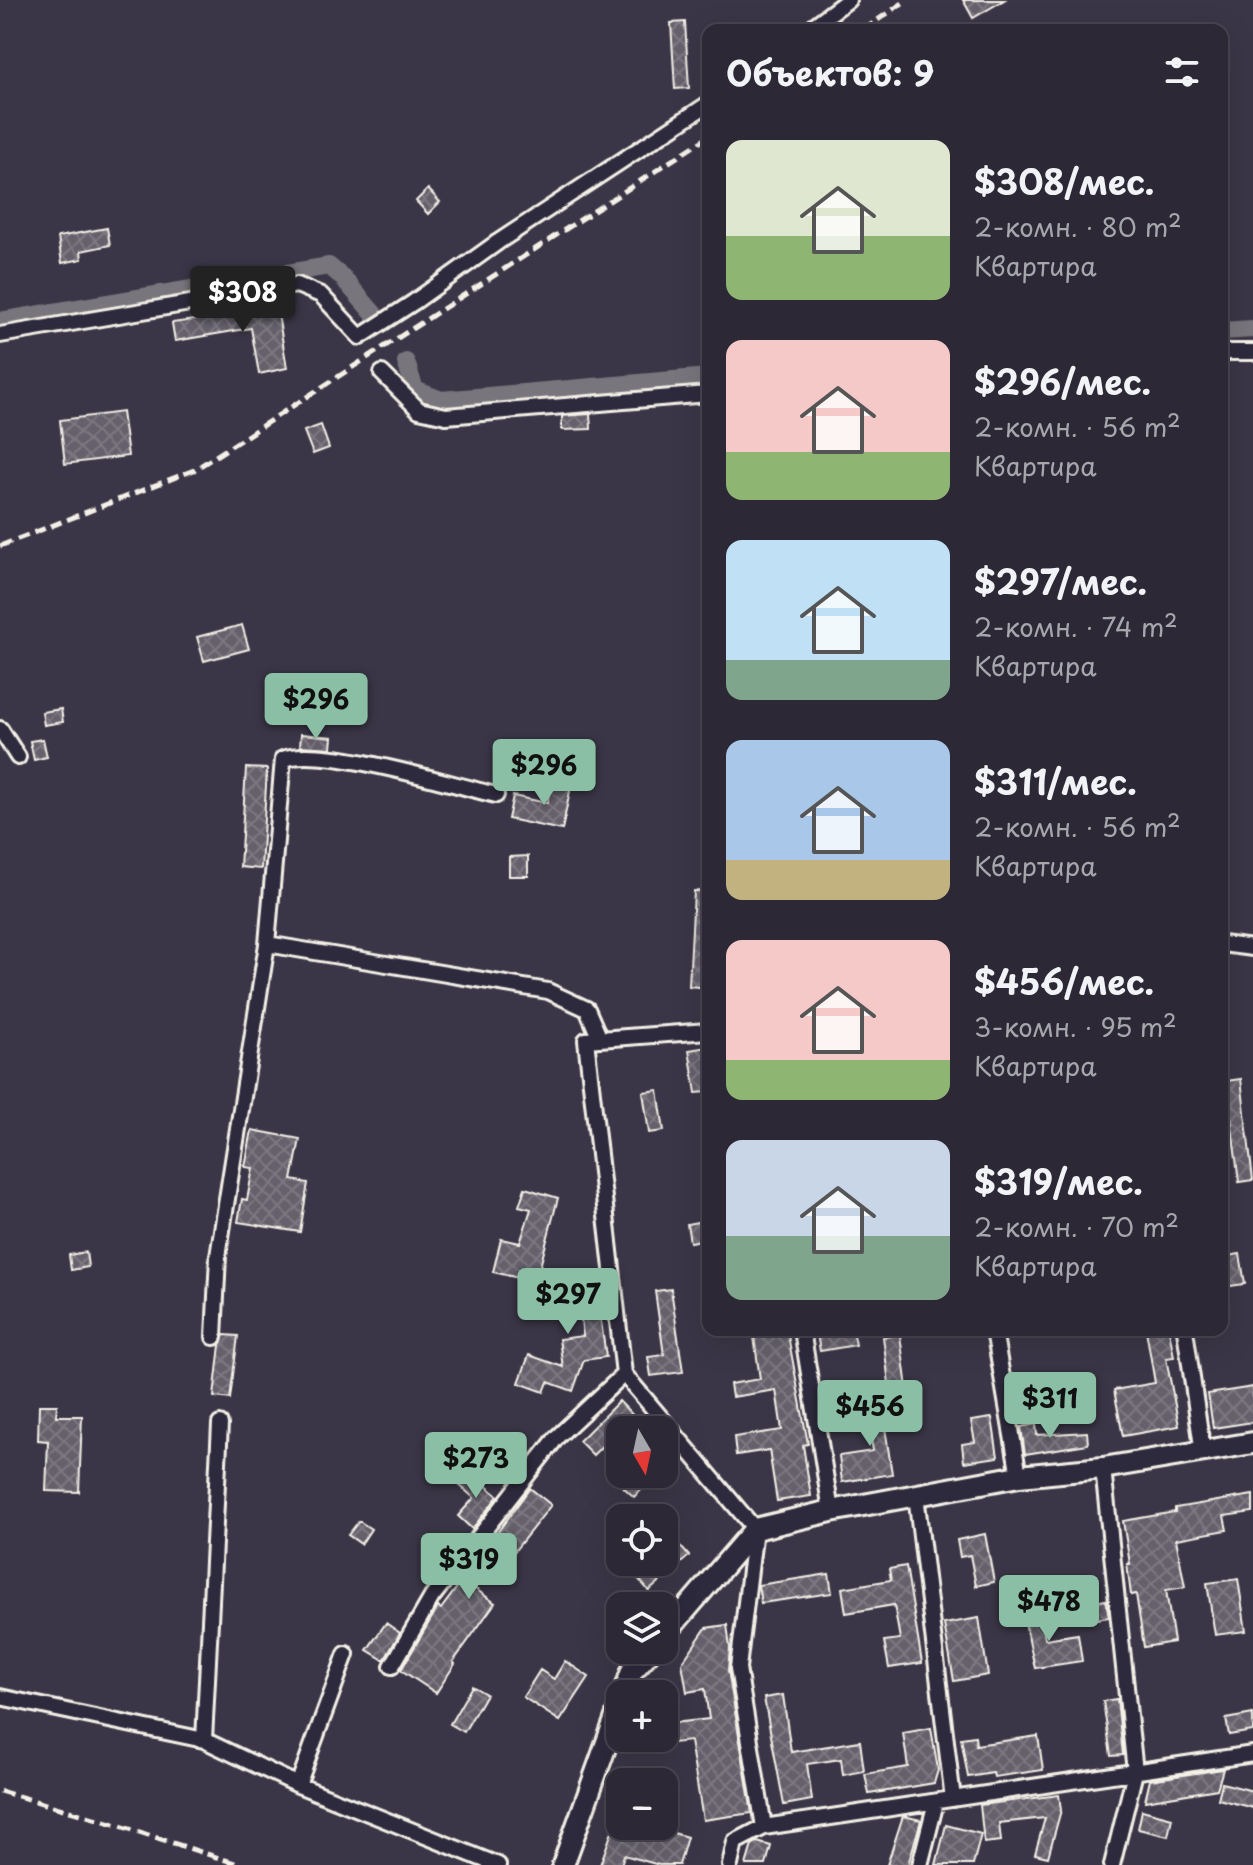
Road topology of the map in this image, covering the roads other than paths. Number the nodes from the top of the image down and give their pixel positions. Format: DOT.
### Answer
graph roads {
  1 [pos="848,0"];
  2 [pos="816,24"];
  3 [pos="702,108"];
  4 [pos="0,335"];
  5 [pos="1228,352"];
  6 [pos="1253,352"];
  7 [pos="382,373"];
  8 [pos="702,395"];
  9 [pos="0,729"];
  10 [pos="18,757"];
  11 [pos="496,795"];
  12 [pos="267,944"];
  13 [pos="1228,945"];
  14 [pos="1253,948"];
  15 [pos="702,1031"];
  16 [pos="600,1039"];
  17 [pos="803,1336"];
  18 [pos="995,1336"];
  19 [pos="1186,1336"];
  20 [pos="214,1337"];
  21 [pos="624,1374"];
  22 [pos="220,1424"];
  23 [pos="1253,1443"];
  24 [pos="1203,1453"];
  25 [pos="1103,1468"];
  26 [pos="1019,1476"];
  27 [pos="916,1495"];
  28 [pos="831,1511"];
  29 [pos="755,1529"];
  30 [pos="678,1619"];
  31 [pos="346,1654"];
  32 [pos="392,1666"];
  33 [pos="0,1697"];
  34 [pos="204,1740"];
  35 [pos="606,1745"];
  36 [pos="1253,1754"];
  37 [pos="1135,1772"];
  38 [pos="298,1785"];
  39 [pos="953,1799"];
  40 [pos="936,1802"];
  41 [pos="764,1827"];
  42 [pos="498,1865"];
  43 [pos="563,1865"];
  44 [pos="730,1865"];
  45 [pos="920,1865"];
  46 [pos="1112,1865"];
  1 -- 2 [label="street"];
  3 -- 4 [label="street"];
  5 -- 6 [label="street"];
  7 -- 8 [label="street"];
  9 -- 10 [label="street"];
  11 -- 12 [label="street"];
  12 -- 16 [label="street"];
  12 -- 20 [label="street"];
  13 -- 14 [label="street"];
  15 -- 16 [label="street"];
  16 -- 21 [label="street"];
  17 -- 28 [label="street"];
  18 -- 26 [label="street"];
  19 -- 24 [label="street"];
  21 -- 29 [label="street"];
  21 -- 32 [label="street"];
  22 -- 34 [label="street"];
  23 -- 24 [label="street"];
  24 -- 25 [label="street"];
  25 -- 26 [label="street"];
  25 -- 37 [label="street"];
  26 -- 27 [label="street"];
  27 -- 28 [label="street"];
  27 -- 39 [label="street"];
  28 -- 29 [label="street"];
  29 -- 30 [label="street"];
  29 -- 41 [label="street"];
  31 -- 38 [label="street"];
  33 -- 34 [label="street"];
  34 -- 38 [label="street"];
  35 -- 43 [label="street"];
  36 -- 37 [label="street"];
  37 -- 39 [label="street"];
  37 -- 46 [label="street"];
  38 -- 42 [label="street"];
  39 -- 40 [label="street"];
  40 -- 41 [label="street"];
  40 -- 45 [label="street"];
  41 -- 44 [label="street"];
}
